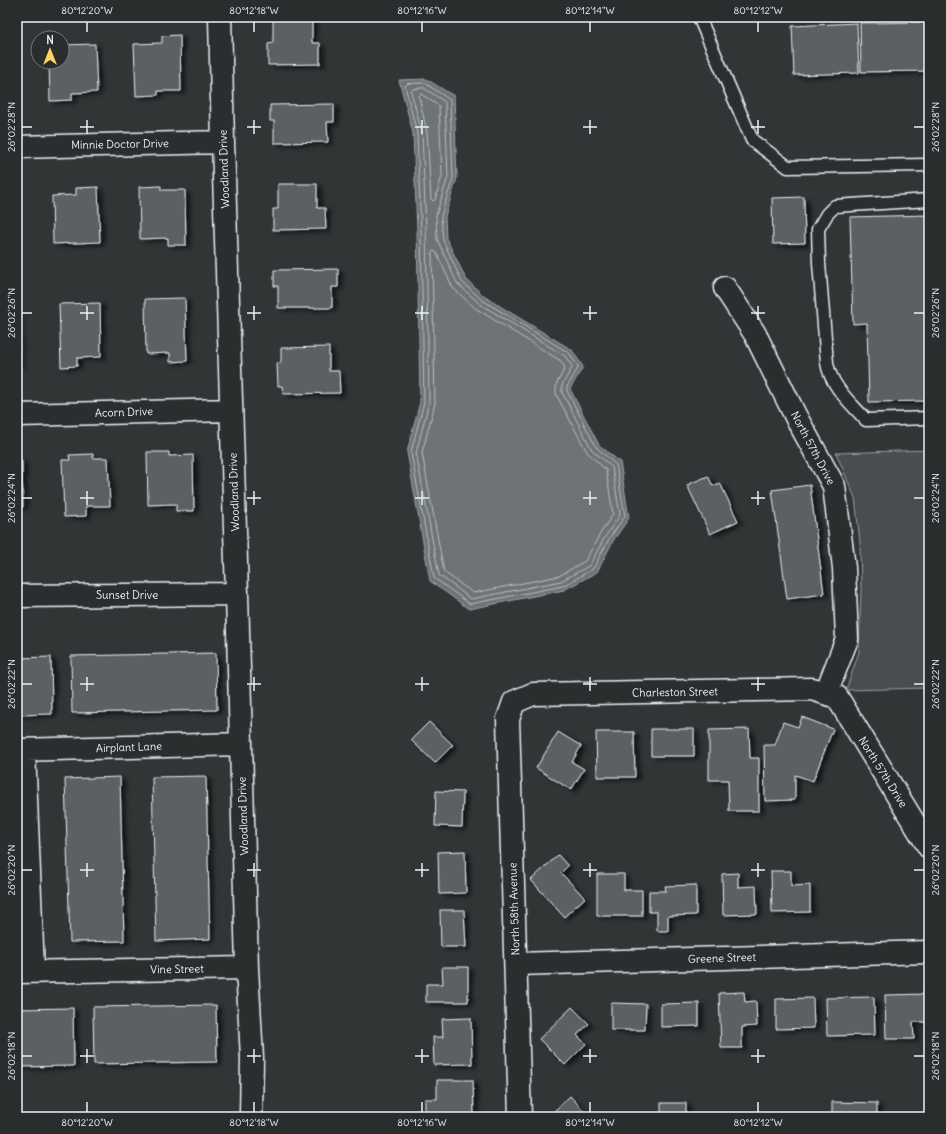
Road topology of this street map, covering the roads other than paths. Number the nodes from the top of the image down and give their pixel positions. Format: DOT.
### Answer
graph roads {
  1 [pos="220,17"];
  2 [pos="699,17"];
  3 [pos="223,142"];
  4 [pos="17,146"];
  5 [pos="929,165"];
  6 [pos="929,200"];
  7 [pos="725,288"];
  8 [pos="231,410"];
  9 [pos="17,415"];
  10 [pos="929,418"];
  11 [pos="237,594"];
  12 [pos="17,596"];
  13 [pos="832,695"];
  14 [pos="514,702"];
  15 [pos="241,744"];
  16 [pos="21,750"];
  17 [pos="929,847"];
  18 [pos="929,952"];
  19 [pos="516,964"];
  20 [pos="247,968"];
  21 [pos="25,971"];
  22 [pos="251,1117"];
  23 [pos="520,1117"];
  1 -- 3 [label="street, Woodland Drive"];
  2 -- 5 [label="lane"];
  3 -- 4 [label="street, Minnie Doctor Drive"];
  3 -- 8 [label="street, Woodland Drive"];
  6 -- 10 [label="lane"];
  7 -- 13 [label="street, North 57th Drive"];
  8 -- 9 [label="street, Acorn Drive"];
  8 -- 11 [label="street, Woodland Drive"];
  11 -- 12 [label="street, Sunset Drive"];
  11 -- 15 [label="street, Woodland Drive"];
  13 -- 14 [label="street, Charleston Street"];
  13 -- 17 [label="street, North 57th Drive"];
  14 -- 19 [label="street, North 58th Avenue"];
  15 -- 16 [label="street, Airplant Lane"];
  15 -- 20 [label="street, Woodland Drive"];
  16 -- 21 [label="street"];
  18 -- 19 [label="street, Greene Street"];
  19 -- 23 [label="street, North 58th Avenue"];
  20 -- 21 [label="street, Vine Street"];
  20 -- 22 [label="street"];
}
